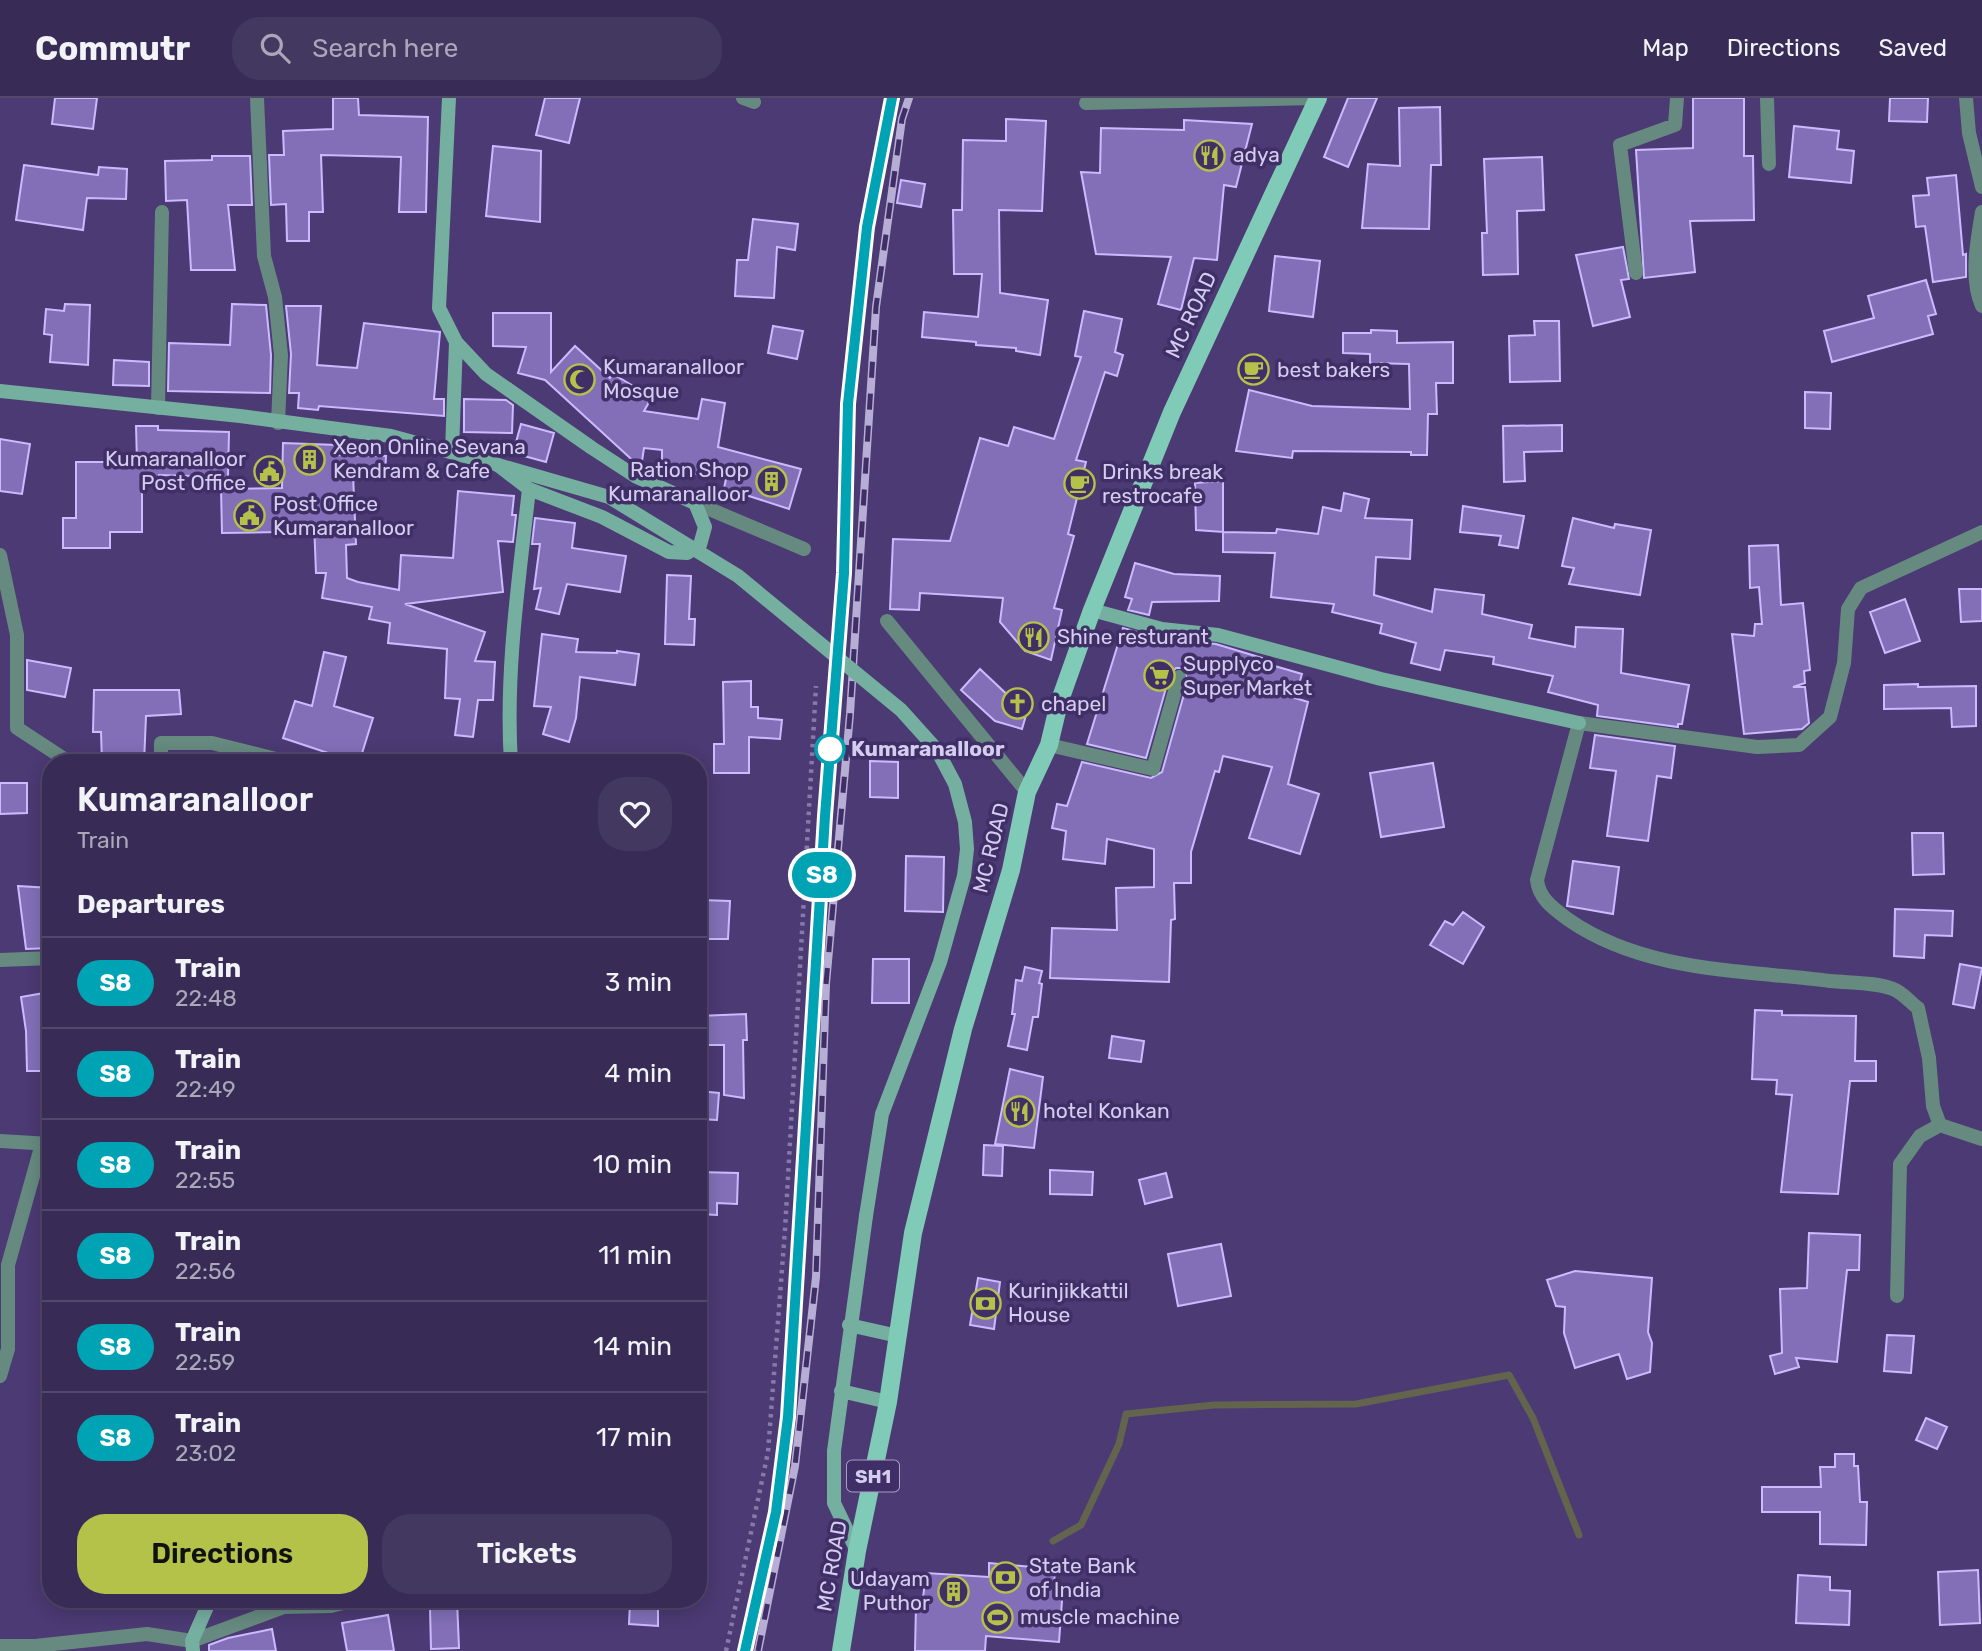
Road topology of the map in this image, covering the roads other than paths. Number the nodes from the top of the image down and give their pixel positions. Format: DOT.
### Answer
graph roads {
  1 [pos="257,98"];
  2 [pos="449,98"];
  3 [pos="1317,98"];
  4 [pos="1677,98"];
  5 [pos="1767,98"];
  6 [pos="1966,98"];
  7 [pos="1086,103"];
  8 [pos="1769,164"];
  9 [pos="1982,187"];
  10 [pos="162,212"];
  11 [pos="1982,212"];
  12 [pos="1636,273"];
  13 [pos="1982,306"];
  14 [pos="457,342"];
  15 [pos="0,391"];
  16 [pos="158,408"];
  17 [pos="278,423"];
  18 [pos="452,450"];
  19 [pos="498,465"];
  20 [pos="528,489"];
  21 [pos="695,503"];
  22 [pos="1982,533"];
  23 [pos="804,549"];
  24 [pos="0,555"];
  25 [pos="1092,610"];
  26 [pos="887,621"];
  27 [pos="1179,677"];
  28 [pos="1579,723"];
  29 [pos="1049,745"];
  30 [pos="57,754"];
  31 [pos="162,754"];
  32 [pos="256,754"];
  33 [pos="510,754"];
  34 [pos="1027,792"];
  35 [pos="42,958"];
  36 [pos="0,960"];
  37 [pos="1940,1125"];
  38 [pos="1982,1139"];
  39 [pos="0,1141"];
  40 [pos="42,1144"];
  41 [pos="42,1157"];
  42 [pos="1897,1296"];
  43 [pos="849,1325"];
  44 [pos="898,1336"];
  45 [pos="0,1376"];
  46 [pos="841,1391"];
  47 [pos="888,1402"];
  48 [pos="857,1551"];
  49 [pos="207,1608"];
  50 [pos="282,1608"];
  51 [pos="0,1646"];
  52 [pos="192,1646"];
  53 [pos="841,1651"];
  1 -- 17 [label="street"];
  2 -- 14 [label="main road"];
  3 -- 7 [label="street"];
  3 -- 25 [label="main road, MC ROAD / SH1"];
  4 -- 12 [label="street"];
  5 -- 8 [label="street"];
  6 -- 9 [label="street"];
  10 -- 16 [label="street"];
  11 -- 13 [label="street"];
  14 -- 18 [label="main road"];
  14 -- 21 [label="main road"];
  15 -- 16 [label="main road"];
  16 -- 17 [label="main road"];
  17 -- 18 [label="main road"];
  18 -- 19 [label="main road"];
  19 -- 20 [label="main road"];
  19 -- 43 [label="main road, bridge"];
  20 -- 21 [label="main road"];
  20 -- 33 [label="main road"];
  21 -- 23 [label="street"];
  22 -- 28 [label="street"];
  24 -- 30 [label="street"];
  25 -- 28 [label="main road"];
  25 -- 29 [label="main road, MC ROAD / SH1"];
  26 -- 34 [label="street"];
  27 -- 29 [label="street"];
  28 -- 37 [label="street"];
  29 -- 34 [label="main road, MC ROAD / SH1"];
  31 -- 32 [label="street"];
  34 -- 44 [label="main road, MC ROAD / SH1"];
  35 -- 36 [label="street"];
  37 -- 38 [label="street"];
  37 -- 42 [label="street"];
  39 -- 40 [label="street"];
  41 -- 45 [label="street"];
  43 -- 44 [label="main road"];
  43 -- 46 [label="main road"];
  44 -- 47 [label="main road, MC ROAD / SH1"];
  46 -- 47 [label="main road"];
  46 -- 48 [label="main road"];
  47 -- 48 [label="main road, MC ROAD / SH1"];
  48 -- 53 [label="main road, MC ROAD / SH1"];
  49 -- 52 [label="main road"];
  50 -- 52 [label="street"];
  51 -- 52 [label="street"];
}
